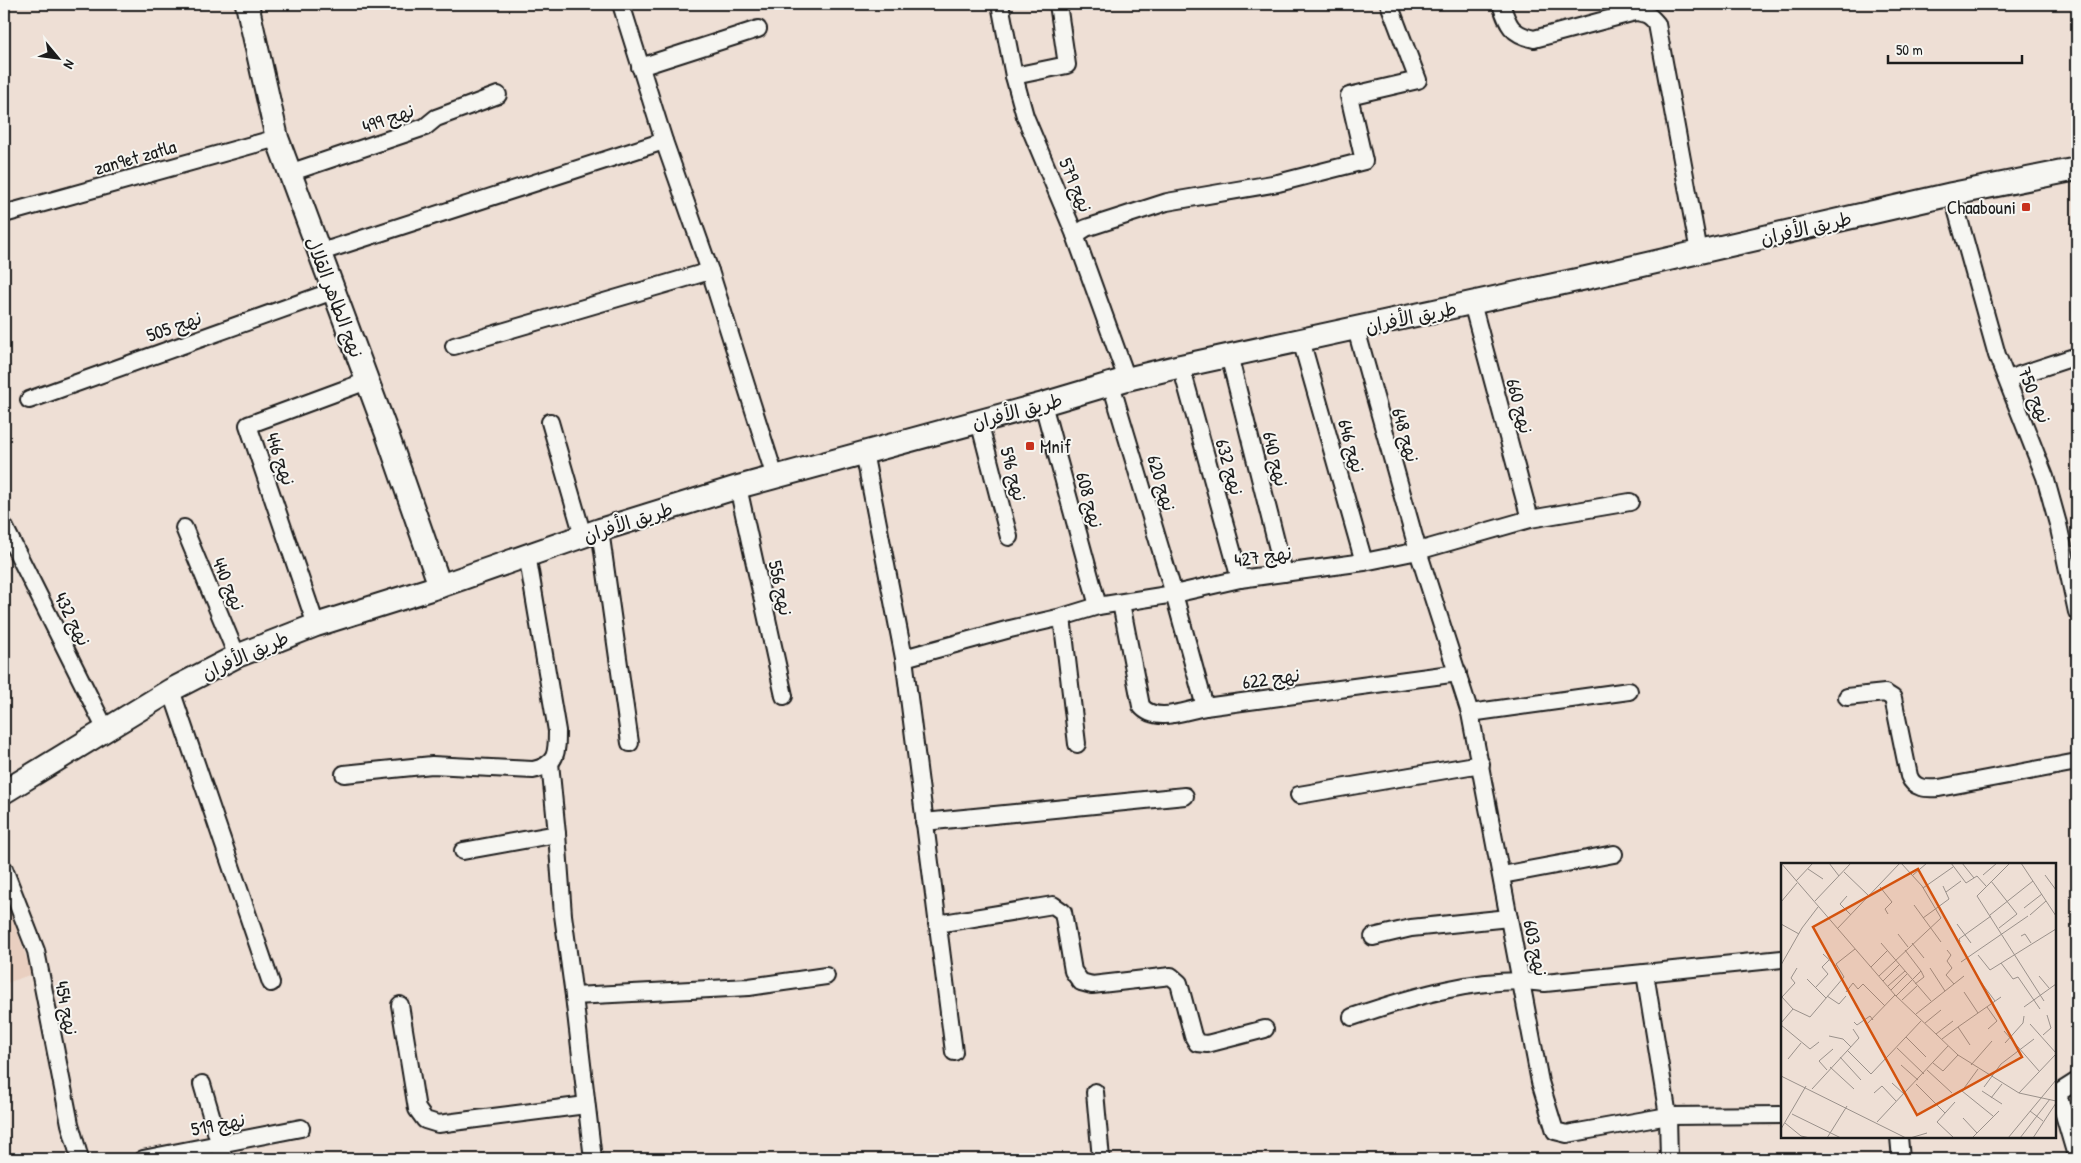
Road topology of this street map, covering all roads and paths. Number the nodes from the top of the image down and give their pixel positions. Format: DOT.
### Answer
graph roads {
  1 [pos="247,4"];
  2 [pos="622,4"];
  3 [pos="1000,4"];
  4 [pos="1058,4"];
  5 [pos="1389,4"];
  6 [pos="1501,4"];
  7 [pos="1650,8"];
  8 [pos="758,29"];
  9 [pos="640,67"];
  10 [pos="1014,76"];
  11 [pos="498,95"];
  12 [pos="277,138"];
  13 [pos="664,141"];
  14 [pos="2077,169"];
  15 [pos="289,173"];
  16 [pos="1952,194"];
  17 [pos="4,214"];
  18 [pos="1075,235"];
  19 [pos="1699,252"];
  20 [pos="318,253"];
  21 [pos="710,271"];
  22 [pos="333,291"];
  23 [pos="1472,303"];
  24 [pos="1356,329"];
  25 [pos="1301,340"];
  26 [pos="454,346"];
  27 [pos="1229,355"];
  28 [pos="2077,356"];
  29 [pos="1181,366"];
  30 [pos="2007,379"];
  31 [pos="367,381"];
  32 [pos="1119,381"];
  33 [pos="28,400"];
  34 [pos="1043,404"];
  35 [pos="979,421"];
  36 [pos="550,422"];
  37 [pos="864,452"];
  38 [pos="775,477"];
  39 [pos="738,487"];
  40 [pos="1630,502"];
  41 [pos="1530,519"];
  42 [pos="4,526"];
  43 [pos="184,528"];
  44 [pos="592,533"];
  45 [pos="1009,537"];
  46 [pos="1418,552"];
  47 [pos="527,554"];
  48 [pos="1364,562"];
  49 [pos="1284,574"];
  50 [pos="1240,579"];
  51 [pos="440,586"];
  52 [pos="1174,594"];
  53 [pos="1121,603"];
  54 [pos="1098,606"];
  55 [pos="2077,612"];
  56 [pos="1062,617"];
  57 [pos="316,625"];
  58 [pos="237,656"];
  59 [pos="904,658"];
  60 [pos="1458,673"];
  61 [pos="171,690"];
  62 [pos="1629,691"];
  63 [pos="784,696"];
  64 [pos="1847,697"];
  65 [pos="1205,707"];
  66 [pos="1470,713"];
  67 [pos="106,730"];
  68 [pos="630,743"];
  69 [pos="1077,744"];
  70 [pos="2077,762"];
  71 [pos="550,763"];
  72 [pos="1481,764"];
  73 [pos="344,774"];
  74 [pos="4,792"];
  75 [pos="1299,795"];
  76 [pos="1185,796"];
  77 [pos="924,822"];
  78 [pos="557,834"];
  79 [pos="463,851"];
  80 [pos="1614,854"];
  81 [pos="4,869"];
  82 [pos="1502,875"];
  83 [pos="1509,918"];
  84 [pos="937,924"];
  85 [pos="1373,937"];
  86 [pos="1781,959"];
  87 [pos="1645,974"];
  88 [pos="826,976"];
  89 [pos="1522,980"];
  90 [pos="271,983"];
  91 [pos="574,996"];
  92 [pos="400,1005"];
  93 [pos="1352,1017"];
  94 [pos="1265,1029"];
  95 [pos="954,1052"];
  96 [pos="2077,1081"];
  97 [pos="202,1084"];
  98 [pos="1095,1092"];
  99 [pos="2057,1095"];
  100 [pos="586,1105"];
  101 [pos="1781,1115"];
  102 [pos="1668,1116"];
  103 [pos="301,1128"];
  104 [pos="2074,1133"];
  105 [pos="1899,1138"];
  106 [pos="218,1144"];
  107 [pos="80,1159"];
  108 [pos="143,1159"];
  109 [pos="224,1159"];
  110 [pos="593,1159"];
  111 [pos="1101,1159"];
  112 [pos="1670,1159"];
  113 [pos="1901,1159"];
  114 [pos="2077,1159"];
  1 -- 12 [label="main road, نهج الطاهر القلال"];
  2 -- 9 [label="street"];
  3 -- 10 [label="street, نهج 579"];
  4 -- 10 [label="street"];
  5 -- 18 [label="street"];
  6 -- 7 [label="street"];
  7 -- 19 [label="street"];
  8 -- 9 [label="street"];
  9 -- 13 [label="street"];
  10 -- 18 [label="street, نهج 579"];
  11 -- 15 [label="street, نهج 499"];
  12 -- 15 [label="main road, نهج الطاهر القلال"];
  12 -- 17 [label="street, zan9et zatla"];
  13 -- 20 [label="street"];
  13 -- 21 [label="street"];
  14 -- 16 [label="main road, طريق الأفران"];
  15 -- 20 [label="main road, نهج الطاهر القلال"];
  16 -- 19 [label="main road, طريق الأفران"];
  16 -- 30 [label="street, نهج 750"];
  18 -- 32 [label="street, نهج 579"];
  19 -- 23 [label="main road, طريق الأفران"];
  20 -- 22 [label="main road, نهج الطاهر القلال"];
  21 -- 26 [label="street"];
  21 -- 38 [label="street"];
  22 -- 31 [label="main road, نهج الطاهر القلال"];
  22 -- 33 [label="street, نهج 505"];
  23 -- 24 [label="main road, طريق الأفران"];
  23 -- 41 [label="street, نهج 660"];
  24 -- 25 [label="main road, طريق الأفران"];
  24 -- 46 [label="street, نهج 648"];
  25 -- 27 [label="main road, طريق الأفران"];
  25 -- 48 [label="street, نهج 646"];
  27 -- 29 [label="main road, طريق الأفران"];
  27 -- 49 [label="street, نهج 640"];
  28 -- 30 [label="street"];
  29 -- 32 [label="main road, طريق الأفران"];
  29 -- 50 [label="street, نهج 632"];
  30 -- 55 [label="street, نهج 750"];
  31 -- 51 [label="main road, نهج الطاهر القلال"];
  31 -- 57 [label="street, نهج 446"];
  32 -- 34 [label="main road, طريق الأفران"];
  32 -- 52 [label="street, نهج 620"];
  34 -- 35 [label="main road, طريق الأفران"];
  34 -- 54 [label="street, نهج 608"];
  35 -- 37 [label="main road, طريق الأفران"];
  35 -- 45 [label="street, نهج 596"];
  36 -- 44 [label="street"];
  37 -- 38 [label="main road, طريق الأفران"];
  37 -- 59 [label="street"];
  38 -- 39 [label="main road, طريق الأفران"];
  39 -- 44 [label="main road, طريق الأفران"];
  39 -- 63 [label="street, نهج 556"];
  40 -- 41 [label="street, نهج 427"];
  41 -- 46 [label="street, نهج 427"];
  42 -- 67 [label="street, نهج 432"];
  43 -- 58 [label="street, نهج 440"];
  44 -- 47 [label="main road, طريق الأفران"];
  44 -- 68 [label="street"];
  46 -- 48 [label="street, نهج 427"];
  46 -- 60 [label="street, نهج 603"];
  47 -- 51 [label="main road, طريق الأفران"];
  47 -- 71 [label="street"];
  48 -- 49 [label="street, نهج 427"];
  49 -- 50 [label="street, نهج 427"];
  50 -- 52 [label="street, نهج 427"];
  51 -- 57 [label="main road, طريق الأفران"];
  52 -- 53 [label="street, نهج 427"];
  52 -- 65 [label="street"];
  53 -- 54 [label="street, نهج 427"];
  53 -- 65 [label="street, نهج 622"];
  54 -- 56 [label="street, نهج 427"];
  56 -- 59 [label="street, نهج 427"];
  56 -- 69 [label="street"];
  57 -- 58 [label="main road, طريق الأفران"];
  58 -- 61 [label="main road, طريق الأفران"];
  59 -- 77 [label="street"];
  60 -- 65 [label="street, نهج 622"];
  60 -- 66 [label="street, نهج 603"];
  61 -- 67 [label="main road, طريق الأفران"];
  61 -- 90 [label="street"];
  62 -- 66 [label="street"];
  64 -- 70 [label="street"];
  66 -- 72 [label="street, نهج 603"];
  67 -- 74 [label="main road, طريق الأفران"];
  71 -- 73 [label="street"];
  71 -- 78 [label="street"];
  72 -- 75 [label="street"];
  72 -- 82 [label="street, نهج 603"];
  76 -- 77 [label="street"];
  77 -- 84 [label="street"];
  78 -- 79 [label="street"];
  78 -- 91 [label="street"];
  80 -- 82 [label="street"];
  81 -- 107 [label="street, نهج 454"];
  82 -- 83 [label="street, نهج 603"];
  83 -- 85 [label="street"];
  83 -- 89 [label="street, نهج 603"];
  84 -- 94 [label="street"];
  84 -- 95 [label="street"];
  86 -- 87 [label="street"];
  87 -- 89 [label="street"];
  87 -- 102 [label="street"];
  88 -- 91 [label="street"];
  89 -- 93 [label="street"];
  89 -- 102 [label="street, نهج 603"];
  91 -- 100 [label="street"];
  92 -- 100 [label="street"];
  96 -- 99 [label="street"];
  97 -- 106 [label="street"];
  98 -- 111 [label="street"];
  99 -- 104 [label="street"];
  100 -- 110 [label="street"];
  101 -- 102 [label="street, نهج 603"];
  102 -- 112 [label="street"];
  103 -- 106 [label="street, نهج 519"];
  104 -- 114 [label="street"];
  105 -- 113 [label="street"];
  106 -- 108 [label="street, نهج 519"];
  106 -- 109 [label="street"];
}
